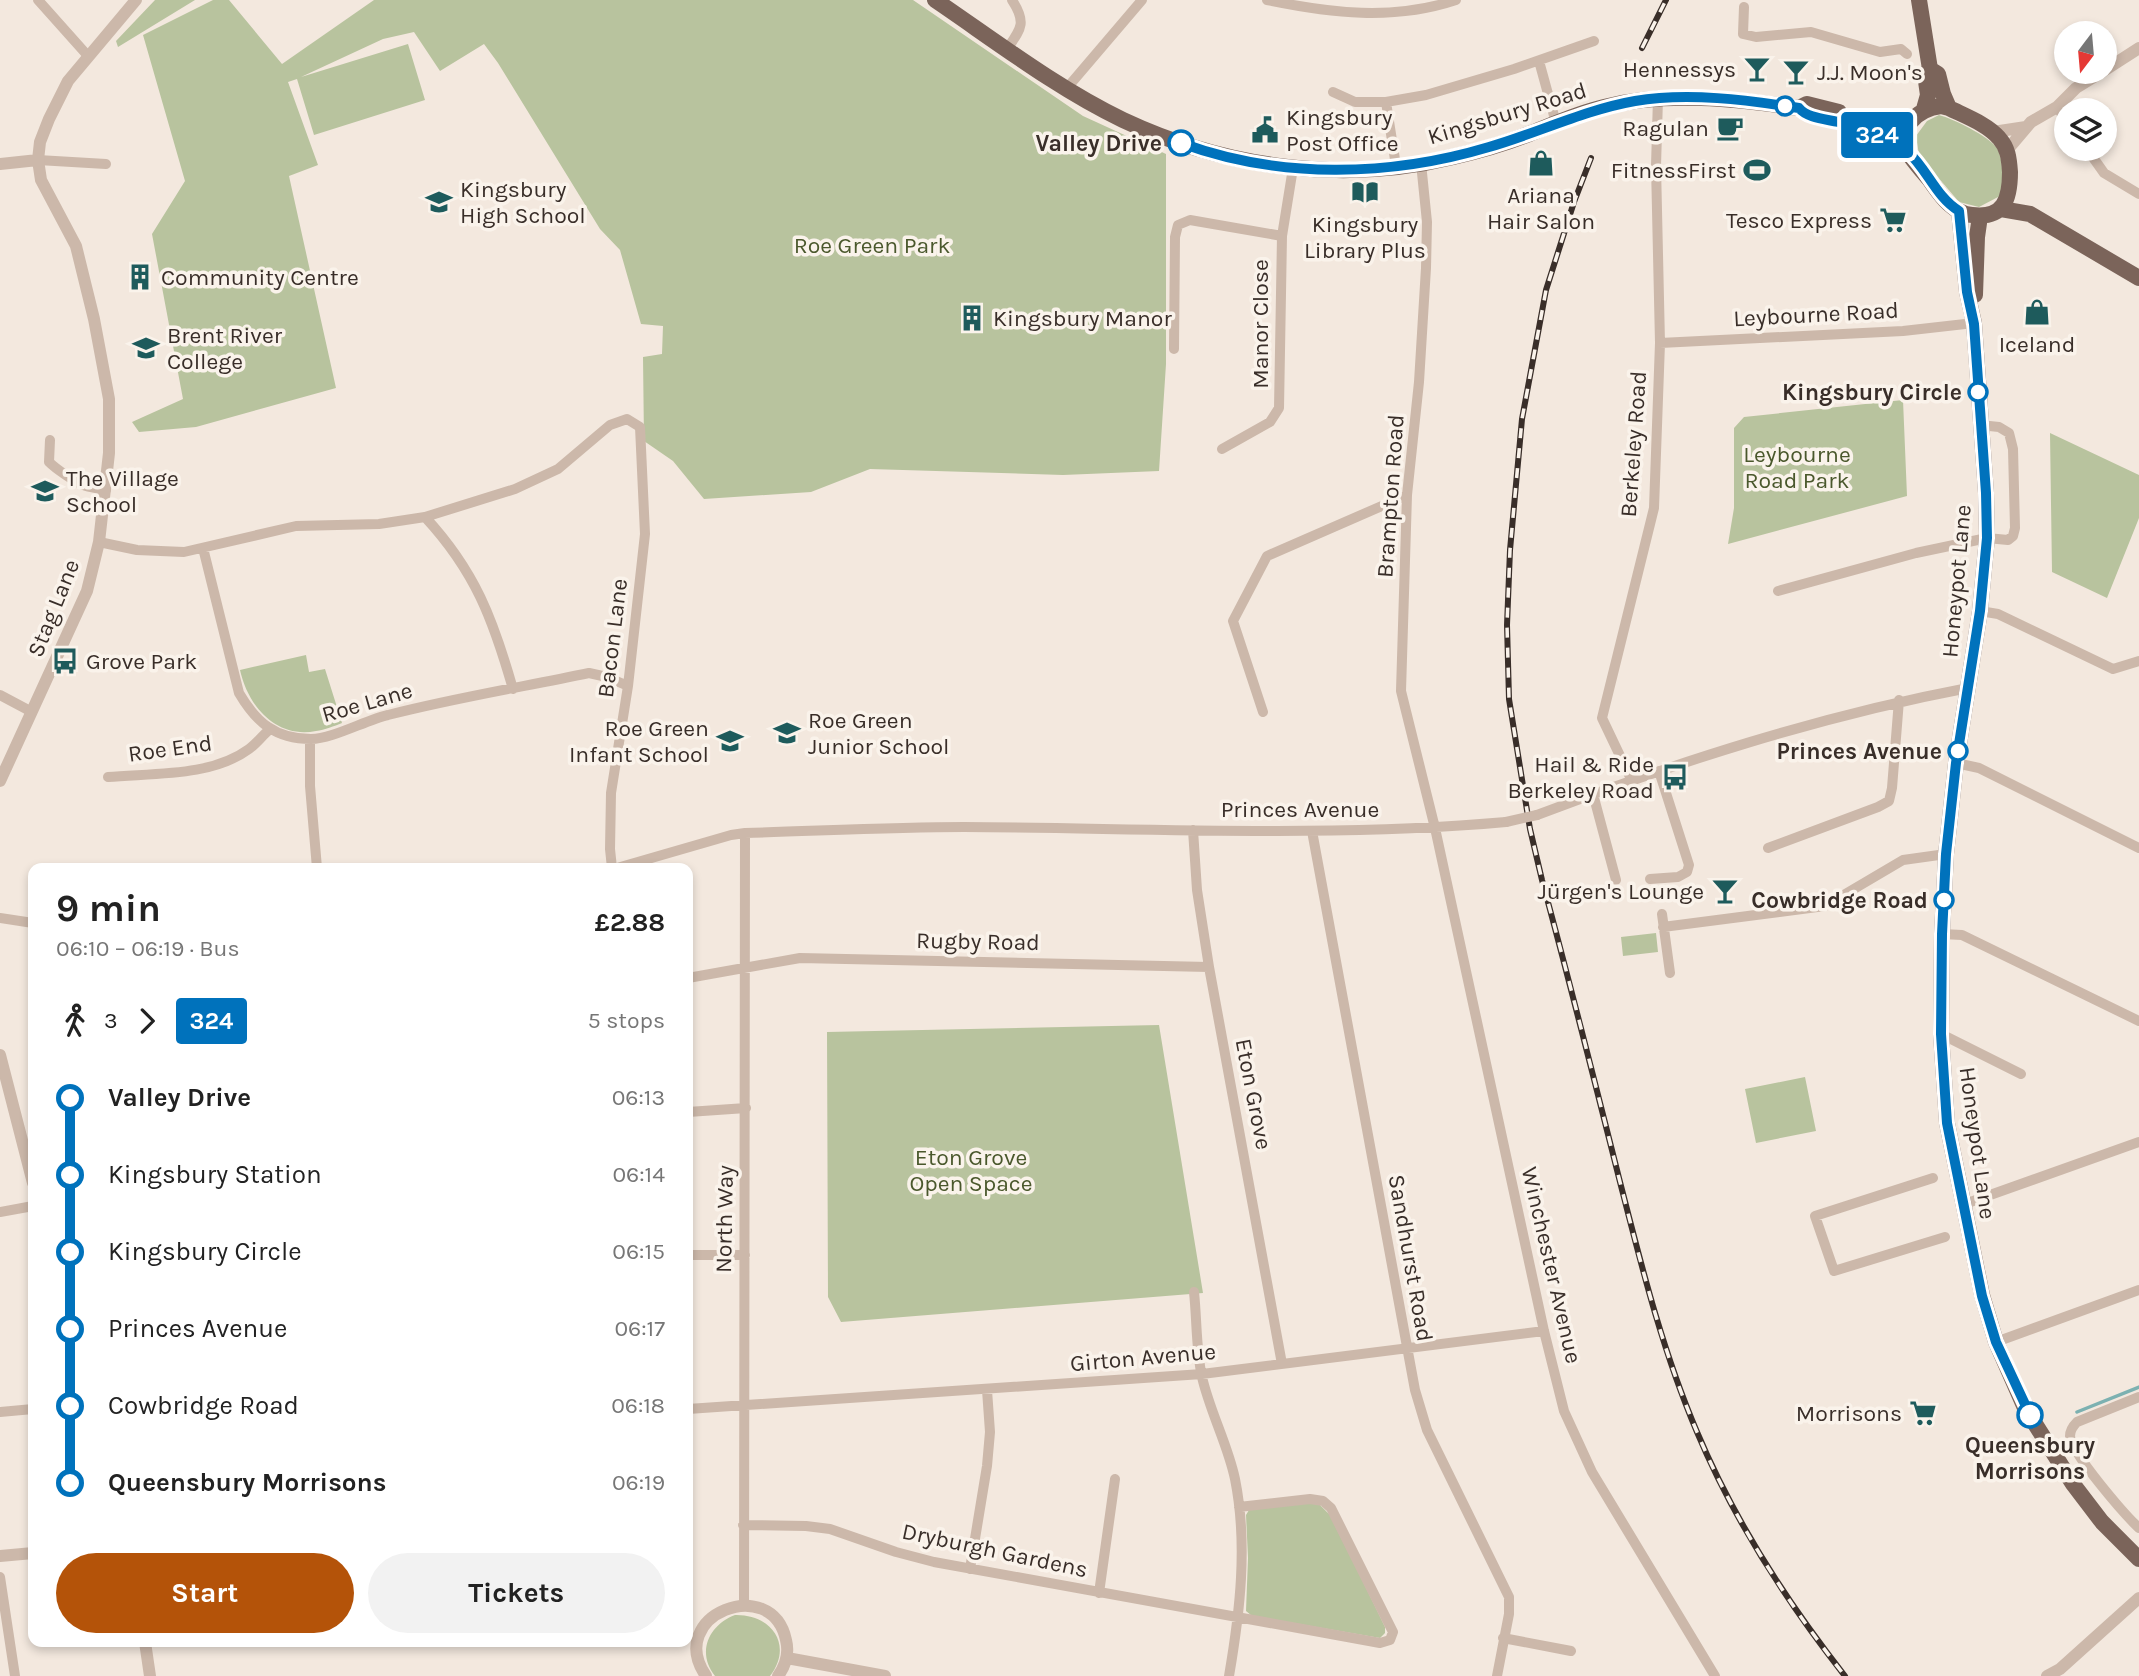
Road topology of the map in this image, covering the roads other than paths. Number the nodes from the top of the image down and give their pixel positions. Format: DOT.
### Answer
graph roads {
  1 [pos="38,0"];
  2 [pos="136,0"];
  3 [pos="935,0"];
  4 [pos="1012,0"];
  5 [pos="1142,0"];
  6 [pos="1267,0"];
  7 [pos="1456,0"];
  8 [pos="1919,0"];
  9 [pos="1744,7"];
  10 [pos="1594,41"];
  11 [pos="2139,48"];
  12 [pos="1007,50"];
  13 [pos="1907,54"];
  14 [pos="88,56"];
  15 [pos="1539,61"];
  16 [pos="2118,62"];
  17 [pos="1930,69"];
  18 [pos="2083,84"];
  19 [pos="1068,88"];
  20 [pos="1333,92"];
  21 [pos="1658,98"];
  22 [pos="2066,98"];
  23 [pos="1386,102"];
  24 [pos="1949,108"];
  25 [pos="2054,109"];
  26 [pos="1917,115"];
  27 [pos="1556,123"];
  28 [pos="2026,127"];
  29 [pos="1869,128"];
  30 [pos="1993,132"];
  31 [pos="2008,149"];
  32 [pos="1908,152"];
  33 [pos="38,160"];
  34 [pos="2096,161"];
  35 [pos="1421,163"];
  36 [pos="0,164"];
  37 [pos="106,164"];
  38 [pos="1396,166"];
  39 [pos="1293,168"];
  40 [pos="2010,189"];
  41 [pos="2139,194"];
  42 [pos="2001,209"];
  43 [pos="1959,211"];
  44 [pos="2029,214"];
  45 [pos="1980,216"];
  46 [pos="1282,236"];
  47 [pos="2139,278"];
  48 [pos="1973,317"];
  49 [pos="1660,343"];
  50 [pos="1174,349"];
  51 [pos="1980,425"];
  52 [pos="50,440"];
  53 [pos="1222,449"];
  54 [pos="106,490"];
  55 [pos="1407,495"];
  56 [pos="425,517"];
  57 [pos="1987,538"];
  58 [pos="99,542"];
  59 [pos="203,548"];
  60 [pos="1778,591"];
  61 [pos="1980,611"];
  62 [pos="2139,661"];
  63 [pos="628,686"];
  64 [pos="1968,688"];
  65 [pos="513,690"];
  66 [pos="0,695"];
  67 [pos="1899,701"];
  68 [pos="32,712"];
  69 [pos="1263,712"];
  70 [pos="269,730"];
  71 [pos="310,739"];
  72 [pos="1956,763"];
  73 [pos="1659,771"];
  74 [pos="108,777"];
  75 [pos="1632,780"];
  76 [pos="0,781"];
  77 [pos="1593,794"];
  78 [pos="1436,828"];
  79 [pos="1193,830"];
  80 [pos="1312,831"];
  81 [pos="746,833"];
  82 [pos="1768,848"];
  83 [pos="2139,848"];
  84 [pos="1946,854"];
  85 [pos="317,863"];
  86 [pos="614,863"];
  87 [pos="633,863"];
  88 [pos="1650,879"];
  89 [pos="1616,880"];
  90 [pos="1662,914"];
  91 [pos="0,918"];
  92 [pos="28,922"];
  93 [pos="1663,927"];
  94 [pos="1942,934"];
  95 [pos="747,967"];
  96 [pos="1209,967"];
  97 [pos="1670,973"];
  98 [pos="693,977"];
  99 [pos="2139,1021"];
  100 [pos="1941,1034"];
  101 [pos="0,1055"];
  102 [pos="2021,1074"];
  103 [pos="746,1108"];
  104 [pos="693,1112"];
  105 [pos="2139,1142"];
  106 [pos="28,1164"];
  107 [pos="1933,1178"];
  108 [pos="1962,1205"];
  109 [pos="28,1207"];
  110 [pos="0,1212"];
  111 [pos="1945,1237"];
  112 [pos="693,1255"];
  113 [pos="745,1255"];
  114 [pos="2139,1290"];
  115 [pos="1194,1292"];
  116 [pos="1544,1331"];
  117 [pos="1996,1342"];
  118 [pos="1407,1350"];
  119 [pos="1282,1364"];
  120 [pos="1202,1374"];
  121 [pos="987,1390"];
  122 [pos="2139,1397"];
  123 [pos="743,1405"];
  124 [pos="28,1409"];
  125 [pos="693,1409"];
  126 [pos="0,1412"];
  127 [pos="1115,1479"];
  128 [pos="1239,1507"];
  129 [pos="743,1525"];
  130 [pos="2139,1528"];
  131 [pos="28,1553"];
  132 [pos="0,1556"];
  133 [pos="2139,1559"];
  134 [pos="970,1569"];
  135 [pos="0,1577"];
  136 [pos="1099,1593"];
  137 [pos="2139,1598"];
  138 [pos="744,1605"];
  139 [pos="1239,1618"];
  140 [pos="1503,1638"];
  141 [pos="693,1641"];
  142 [pos="146,1647"];
  143 [pos="1571,1651"];
  144 [pos="787,1658"];
  145 [pos="704,1675"];
  146 [pos="15,1676"];
  147 [pos="150,1676"];
  148 [pos="778,1676"];
  149 [pos="885,1676"];
  150 [pos="1228,1676"];
  151 [pos="1497,1676"];
  152 [pos="1716,1676"];
  153 [pos="2047,1676"];
  1 -- 14 [label="street"];
  2 -- 14 [label="street"];
  3 -- 12 [label="main road, Kingsbury Road"];
  4 -- 12 [label="street"];
  5 -- 19 [label="street"];
  6 -- 7 [label="street"];
  8 -- 17 [label="main road"];
  9 -- 13 [label="street"];
  10 -- 15 [label="street"];
  11 -- 16 [label="street"];
  12 -- 19 [label="main road, Kingsbury Road"];
  14 -- 33 [label="street"];
  15 -- 23 [label="street"];
  15 -- 27 [label="street"];
  17 -- 24 [label="main road"];
  17 -- 26 [label="main road"];
  18 -- 22 [label="street"];
  19 -- 39 [label="main road, Kingsbury Road"];
  20 -- 23 [label="street"];
  21 -- 27 [label="main road, Kingsbury Road"];
  21 -- 29 [label="main road, Kingsbury Road"];
  21 -- 49 [label="street, Berkeley Road"];
  23 -- 38 [label="street"];
  24 -- 26 [label="main road"];
  24 -- 30 [label="main road"];
  25 -- 28 [label="street"];
  26 -- 29 [label="main road, Kingsbury Road"];
  26 -- 32 [label="main road"];
  27 -- 35 [label="main road, Kingsbury Road"];
  28 -- 30 [label="street"];
  28 -- 31 [label="street"];
  29 -- 32 [label="main road, Kingsbury Road"];
  30 -- 31 [label="main road"];
  31 -- 40 [label="main road"];
  32 -- 43 [label="main road"];
  33 -- 36 [label="street"];
  33 -- 37 [label="street"];
  33 -- 54 [label="street, Stag Lane"];
  34 -- 41 [label="street"];
  35 -- 38 [label="main road, Kingsbury Road"];
  35 -- 55 [label="street, Brampton Road"];
  38 -- 39 [label="main road, Kingsbury Road"];
  39 -- 46 [label="street, Manor Close"];
  40 -- 42 [label="main road"];
  40 -- 44 [label="main road"];
  42 -- 44 [label="main road"];
  42 -- 45 [label="main road"];
  43 -- 45 [label="main road"];
  43 -- 48 [label="main road, Honeypot Lane"];
  44 -- 47 [label="main road"];
  45 -- 48 [label="main road, Honeypot Lane"];
  46 -- 50 [label="street"];
  46 -- 53 [label="street, Manor Close"];
  48 -- 49 [label="street, Leybourne Road"];
  48 -- 51 [label="main road, Honeypot Lane"];
  49 -- 75 [label="street, Berkeley Road"];
  51 -- 57 [label="main road, Honeypot Lane"];
  51 -- 57 [label="street"];
  52 -- 54 [label="street"];
  54 -- 58 [label="street, Stag Lane"];
  55 -- 69 [label="street"];
  55 -- 78 [label="street, Brampton Road"];
  56 -- 59 [label="street"];
  56 -- 63 [label="street, Bacon Lane"];
  56 -- 65 [label="street"];
  57 -- 60 [label="street"];
  57 -- 61 [label="main road, Honeypot Lane"];
  58 -- 59 [label="street"];
  58 -- 68 [label="street, Stag Lane"];
  59 -- 70 [label="street"];
  61 -- 62 [label="street"];
  61 -- 64 [label="main road, Honeypot Lane"];
  63 -- 65 [label="street, Roe Lane"];
  63 -- 86 [label="street, Bacon Lane"];
  64 -- 67 [label="street, Princes Avenue"];
  64 -- 72 [label="main road, Honeypot Lane"];
  65 -- 71 [label="street, Roe Lane"];
  66 -- 68 [label="street"];
  67 -- 73 [label="street, Princes Avenue"];
  67 -- 82 [label="street"];
  68 -- 76 [label="street, Stag Lane"];
  70 -- 71 [label="street, Roe Lane"];
  70 -- 74 [label="street, Roe End"];
  71 -- 85 [label="street"];
  72 -- 83 [label="street"];
  72 -- 84 [label="main road, Honeypot Lane"];
  73 -- 75 [label="street, Princes Avenue"];
  73 -- 88 [label="street"];
  75 -- 77 [label="street, Princes Avenue"];
  77 -- 78 [label="street, Princes Avenue, bridge"];
  77 -- 89 [label="street"];
  78 -- 80 [label="street, Princes Avenue"];
  78 -- 116 [label="street, Winchester Avenue"];
  79 -- 80 [label="street, Princes Avenue"];
  79 -- 81 [label="street, Princes Avenue"];
  79 -- 96 [label="street, Eton Grove"];
  80 -- 118 [label="street, Sandhurst Road"];
  81 -- 87 [label="street, Princes Avenue"];
  81 -- 95 [label="street, North Way"];
  84 -- 93 [label="street"];
  84 -- 94 [label="main road, Honeypot Lane"];
  90 -- 93 [label="street"];
  91 -- 92 [label="street"];
  93 -- 97 [label="street"];
  94 -- 99 [label="street"];
  94 -- 100 [label="main road, Honeypot Lane"];
  95 -- 96 [label="street, Rugby Road"];
  95 -- 98 [label="street, Rugby Road"];
  95 -- 103 [label="street, North Way"];
  96 -- 119 [label="street, Eton Grove"];
  100 -- 102 [label="street"];
  100 -- 108 [label="main road, Honeypot Lane"];
  101 -- 106 [label="street"];
  103 -- 104 [label="street"];
  103 -- 113 [label="street, North Way"];
  105 -- 108 [label="street"];
  107 -- 111 [label="street"];
  108 -- 117 [label="main road, Honeypot Lane"];
  109 -- 110 [label="street"];
  112 -- 113 [label="street"];
  113 -- 123 [label="street, North Way"];
  114 -- 117 [label="street"];
  115 -- 120 [label="street"];
  116 -- 118 [label="street, Girton Avenue"];
  116 -- 152 [label="street, Winchester Avenue"];
  117 -- 133 [label="main road, Honeypot Lane"];
  118 -- 119 [label="street, Girton Avenue"];
  118 -- 140 [label="street, Sandhurst Road"];
  119 -- 120 [label="street, Girton Avenue"];
  120 -- 121 [label="street, Girton Avenue"];
  120 -- 128 [label="street"];
  121 -- 123 [label="street, Girton Avenue"];
  121 -- 134 [label="street"];
  122 -- 130 [label="street"];
  123 -- 125 [label="street, Girton Avenue"];
  123 -- 129 [label="street, North Way"];
  124 -- 126 [label="street"];
  127 -- 136 [label="street"];
  128 -- 139 [label="street"];
  128 -- 139 [label="street, Dryburgh Gardens"];
  129 -- 134 [label="street, Dryburgh Gardens"];
  129 -- 138 [label="street, North Way"];
  131 -- 132 [label="street"];
  134 -- 136 [label="street, Dryburgh Gardens"];
  135 -- 146 [label="street"];
  136 -- 139 [label="street, Dryburgh Gardens"];
  137 -- 153 [label="street"];
  138 -- 141 [label="street"];
  138 -- 144 [label="street"];
  139 -- 150 [label="street"];
  140 -- 143 [label="street"];
  140 -- 151 [label="street, Sandhurst Road"];
  141 -- 145 [label="street"];
  142 -- 147 [label="street"];
  144 -- 148 [label="street"];
  144 -- 149 [label="street"];
}
